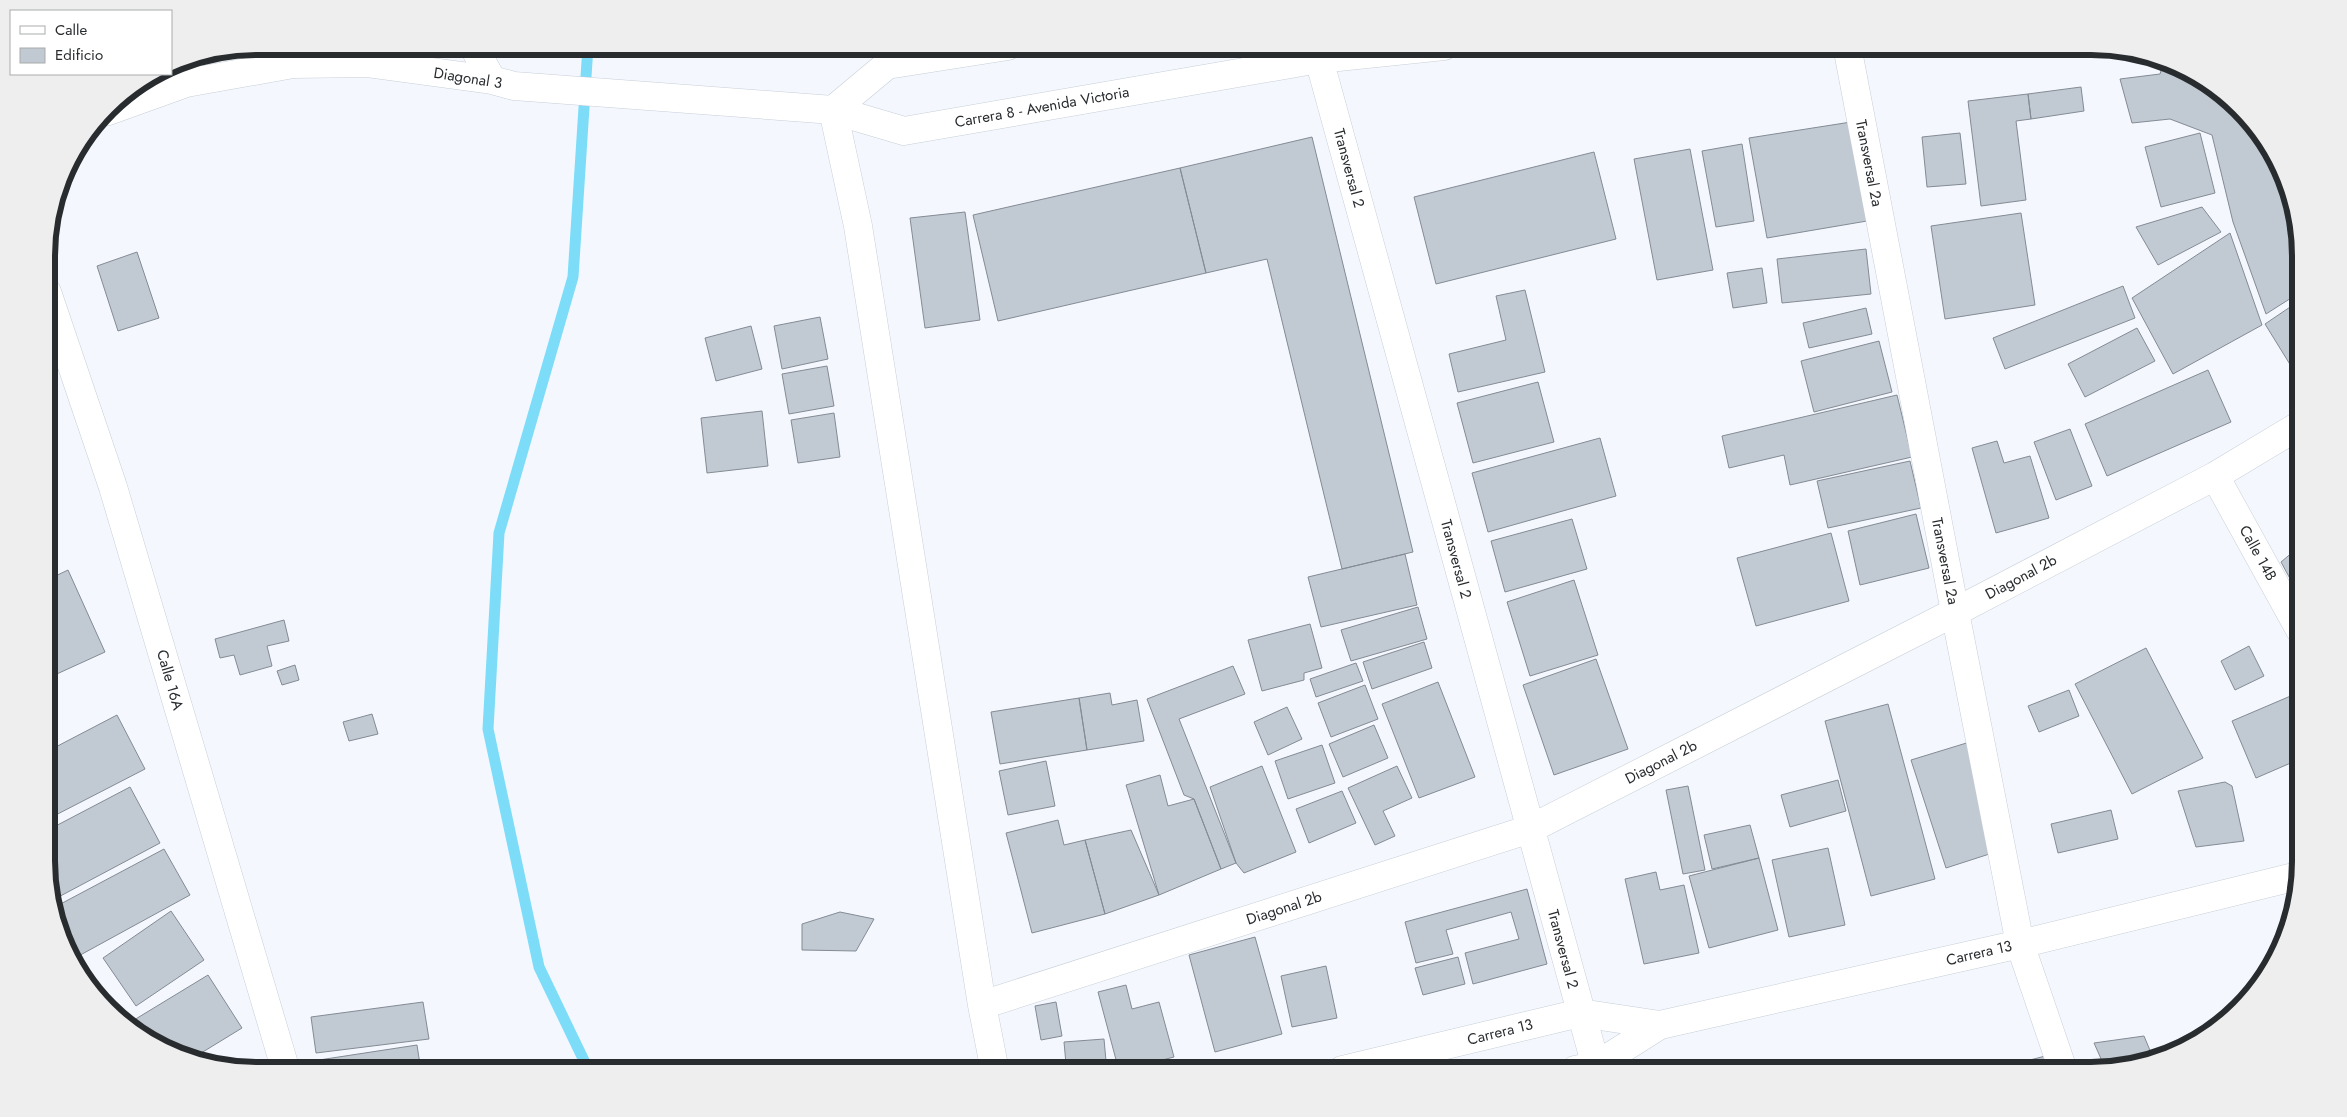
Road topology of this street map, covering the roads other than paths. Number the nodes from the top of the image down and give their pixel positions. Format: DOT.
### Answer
graph roads {
  1 [pos="480,55"];
  2 [pos="951,55"];
  3 [pos="1303,55"];
  4 [pos="1320,55"];
  5 [pos="1849,55"];
  6 [pos="503,83"];
  7 [pos="125,104"];
  8 [pos="833,110"];
  9 [pos="55,316"];
  10 [pos="2292,430"];
  11 [pos="2215,476"];
  12 [pos="1954,612"];
  13 [pos="2292,616"];
  14 [pos="1530,829"];
  15 [pos="2291,878"];
  16 [pos="2020,944"];
  17 [pos="982,1005"];
  18 [pos="1580,1013"];
  19 [pos="1660,1024"];
  20 [pos="283,1062"];
  21 [pos="993,1062"];
  22 [pos="1375,1062"];
  23 [pos="1588,1062"];
  24 [pos="1600,1062"];
  25 [pos="2060,1062"];
  1 -- 6 [label="street"];
  2 -- 8 [label="street"];
  3 -- 8 [label="street, Carrera 8 - Avenida Victoria"];
  4 -- 14 [label="street, Transversal 2"];
  5 -- 12 [label="street, Transversal 2a"];
  6 -- 7 [label="street, Diagonal 3"];
  6 -- 8 [label="street, Diagonal 3"];
  8 -- 17 [label="street"];
  9 -- 20 [label="street, Calle 16A"];
  10 -- 11 [label="street, Diagonal 2b"];
  11 -- 12 [label="street, Diagonal 2b"];
  11 -- 13 [label="street, Calle 14B"];
  12 -- 14 [label="street, Diagonal 2b"];
  12 -- 16 [label="street, Transversal 2a"];
  14 -- 17 [label="street, Diagonal 2b"];
  14 -- 18 [label="street, Transversal 2"];
  15 -- 16 [label="street, Carrera 13"];
  16 -- 19 [label="street, Carrera 13"];
  16 -- 25 [label="street, Transversal 2a"];
  17 -- 21 [label="street"];
  18 -- 19 [label="street, Carrera 13"];
  18 -- 22 [label="street, Carrera 13"];
  18 -- 23 [label="street, Transversal 2"];
  19 -- 24 [label="street, Carrera 13"];
}
